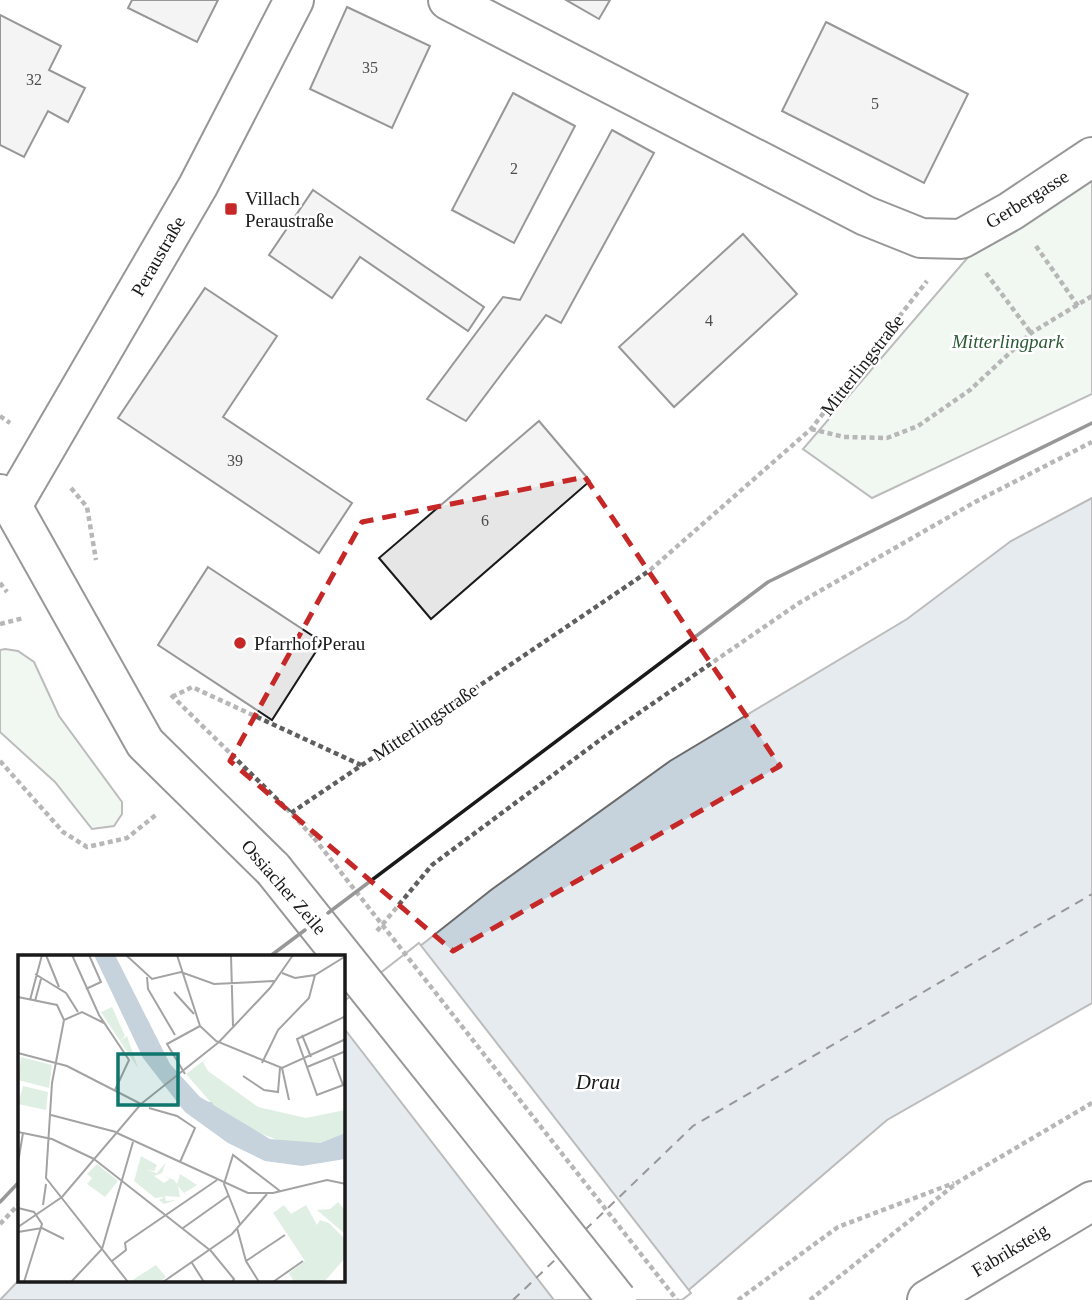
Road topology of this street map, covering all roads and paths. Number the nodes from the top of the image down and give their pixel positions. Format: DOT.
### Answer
graph roads {
  1 [pos="294,0"];
  2 [pos="448,0"];
  3 [pos="1092,157"];
  4 [pos="1011,211"];
  5 [pos="961,239"];
  6 [pos="1092,296"];
  7 [pos="1078,306"];
  8 [pos="1031,332"];
  9 [pos="0,416"];
  10 [pos="7,421"];
  11 [pos="811,429"];
  12 [pos="1092,442"];
  13 [pos="6,500"];
  14 [pos="87,507"];
  15 [pos="97,566"];
  16 [pos="25,618"];
  17 [pos="0,624"];
  18 [pos="165,685"];
  19 [pos="172,697"];
  20 [pos="0,761"];
  21 [pos="361,765"];
  22 [pos="158,813"];
  23 [pos="291,813"];
  24 [pos="374,935"];
  25 [pos="342,955"];
  26 [pos="345,958"];
  27 [pos="1092,1102"];
  28 [pos="958,1182"];
  29 [pos="1092,1201"];
  30 [pos="18,1206"];
  31 [pos="0,1224"];
  32 [pos="617,1300"];
  33 [pos="677,1300"];
  34 [pos="738,1300"];
  35 [pos="810,1300"];
  36 [pos="927,1300"];
  1 -- 13 [label="street, Peraustraße"];
  2 -- 5 [label="street"];
  3 -- 4 [label="street, Gerbergasse"];
  4 -- 5 [label="street, Gerbergasse"];
  4 -- 7 [label="path"];
  5 -- 8 [label="path"];
  5 -- 11 [label="path, Mitterlingstraße"];
  6 -- 7 [label="path"];
  7 -- 8 [label="path"];
  8 -- 11 [label="path"];
  9 -- 10 [label="path"];
  11 -- 21 [label="path, Mitterlingstraße"];
  12 -- 24 [label="path"];
  13 -- 25 [label="street, Ossiacher Zeile, bridge"];
  14 -- 15 [label="path"];
  16 -- 17 [label="path"];
  18 -- 19 [label="path"];
  19 -- 21 [label="path"];
  19 -- 23 [label="path"];
  20 -- 22 [label="path"];
  21 -- 23 [label="path, Mitterlingstraße"];
  23 -- 33 [label="path, bridge"];
  26 -- 32 [label="street, Ossiacher Zeile, bridge"];
  27 -- 28 [label="path"];
  28 -- 34 [label="path"];
  28 -- 35 [label="path"];
  29 -- 36 [label="street, Fabriksteig"];
  30 -- 31 [label="path"];
}
